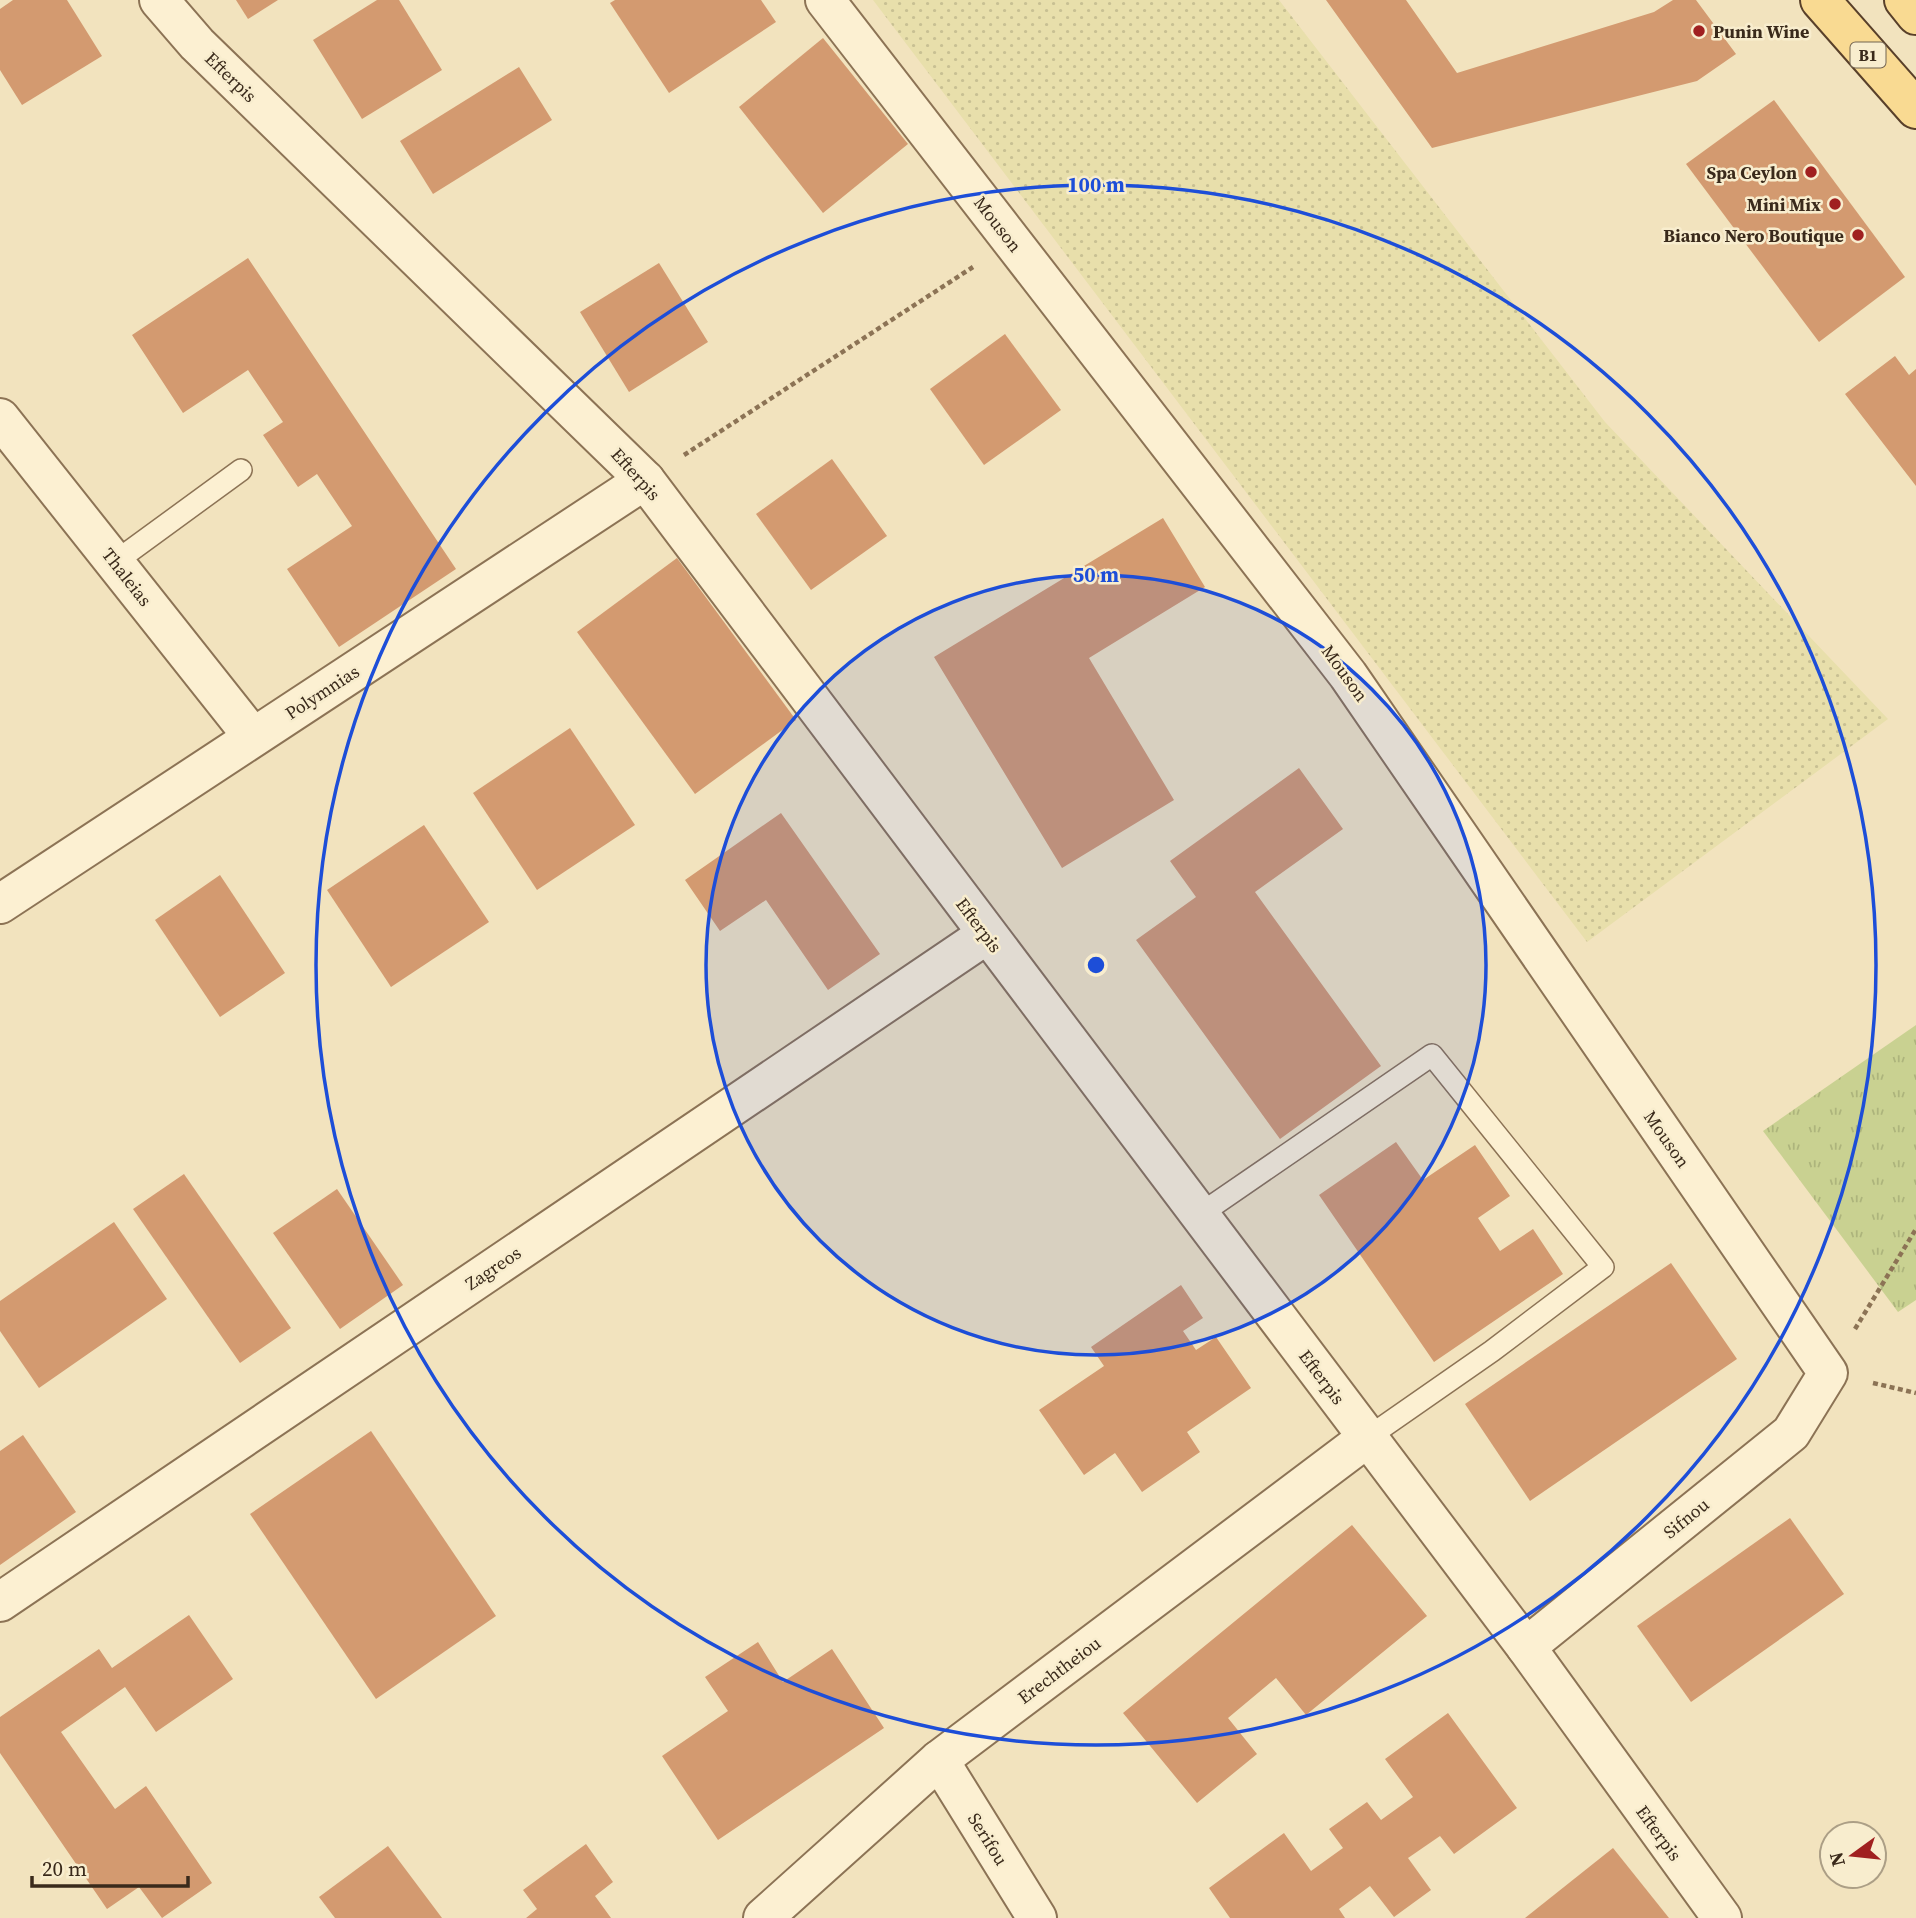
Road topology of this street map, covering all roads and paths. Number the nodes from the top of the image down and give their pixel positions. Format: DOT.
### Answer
graph roads {
  1 [pos="159,0"];
  2 [pos="825,0"];
  3 [pos="1820,0"];
  4 [pos="1904,0"];
  5 [pos="1916,15"];
  6 [pos="1916,109"];
  7 [pos="1012,242"];
  8 [pos="0,418"];
  9 [pos="241,470"];
  10 [pos="645,480"];
  11 [pos="114,562"];
  12 [pos="253,737"];
  13 [pos="0,904"];
  14 [pos="986,935"];
  15 [pos="1199,1215"];
  16 [pos="1916,1229"];
  17 [pos="1828,1373"];
  18 [pos="1367,1438"];
  19 [pos="0,1602"];
  20 [pos="1525,1647"];
  21 [pos="939,1760"];
  22 [pos="763,1918"];
  23 [pos="1037,1918"];
  24 [pos="1722,1918"];
  1 -- 10 [label="street, Efterpis"];
  2 -- 7 [label="street, Mouson"];
  3 -- 6 [label="main road, B1"];
  4 -- 5 [label="main road"];
  7 -- 10 [label="path"];
  7 -- 17 [label="street, Mouson"];
  8 -- 11 [label="street, Thaleias"];
  9 -- 11 [label="lane"];
  10 -- 12 [label="street, Polymnias"];
  10 -- 14 [label="street, Efterpis"];
  11 -- 12 [label="street, Thaleias"];
  12 -- 13 [label="street, Polymnias"];
  14 -- 15 [label="street, Efterpis"];
  14 -- 19 [label="street, Zagreos"];
  15 -- 18 [label="street, Efterpis"];
  15 -- 18 [label="lane"];
  16 -- 17 [label="path"];
  17 -- 20 [label="street, Sifnou"];
  18 -- 20 [label="street, Efterpis"];
  18 -- 21 [label="street, Erechtheiou"];
  20 -- 24 [label="street, Efterpis"];
  21 -- 22 [label="street, Erechtheiou"];
  21 -- 23 [label="street, Serifou"];
}
